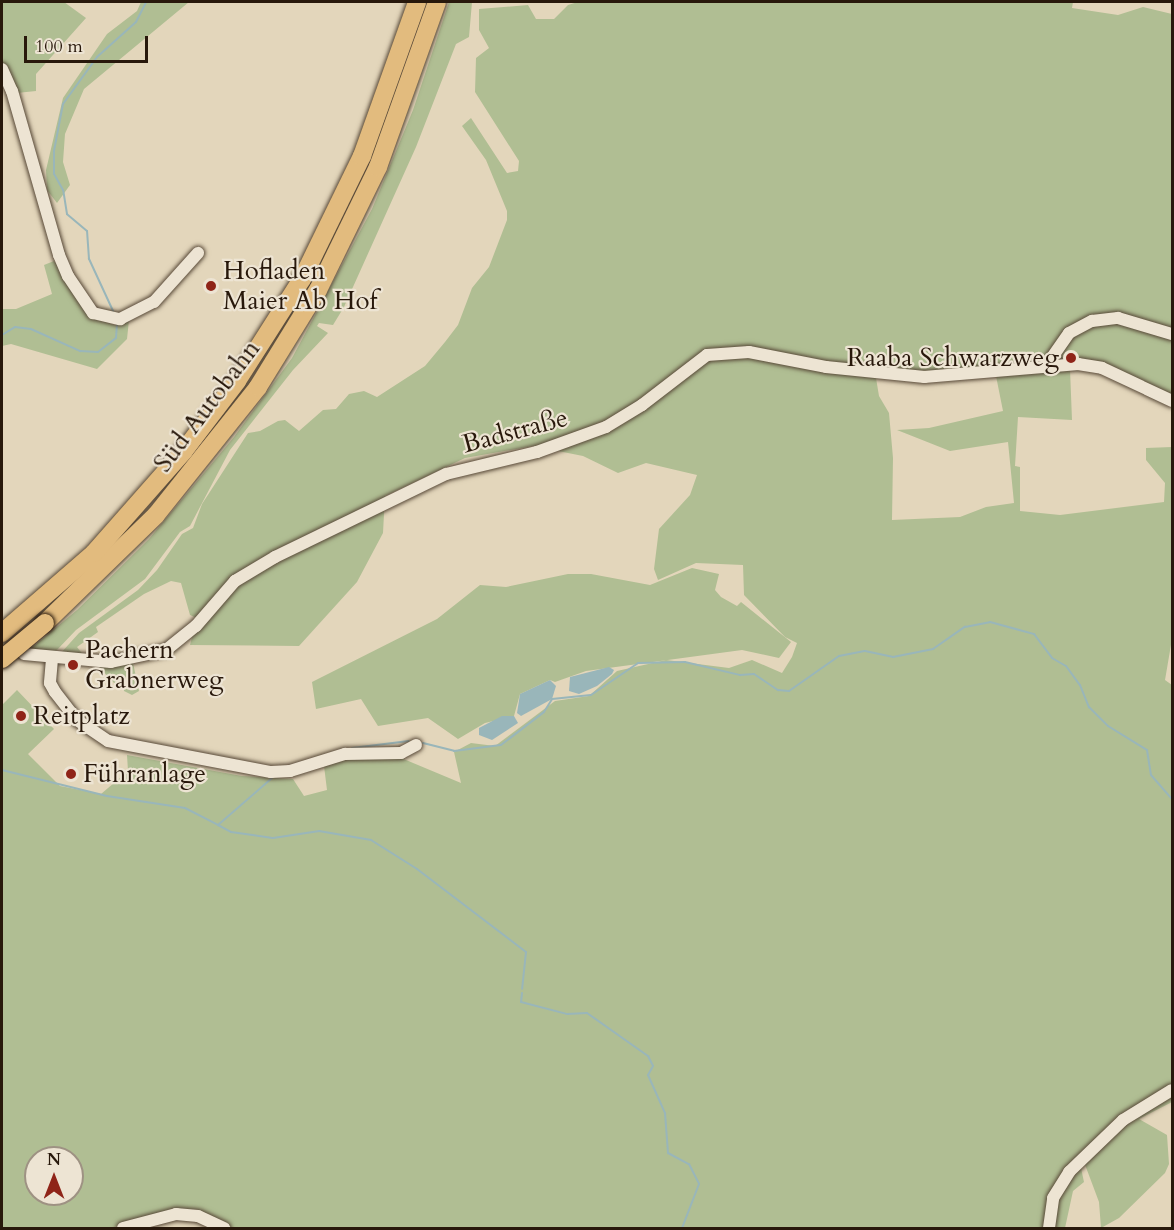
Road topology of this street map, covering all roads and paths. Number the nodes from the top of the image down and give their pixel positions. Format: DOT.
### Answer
graph roads {
  1 [pos="417,2"];
  2 [pos="437,2"];
  3 [pos="2,69"];
  4 [pos="198,253"];
  5 [pos="1173,334"];
  6 [pos="1046,366"];
  7 [pos="1173,401"];
  8 [pos="2,633"];
  9 [pos="24,654"];
  10 [pos="2,659"];
  11 [pos="52,659"];
  12 [pos="416,745"];
  13 [pos="1173,1090"];
  14 [pos="123,1228"];
  15 [pos="224,1228"];
  16 [pos="1049,1228"];
  1 -- 8 [label="highway, Süd Autobahn"];
  2 -- 10 [label="highway, Süd Autobahn, bridge"];
  3 -- 4 [label="street"];
  5 -- 6 [label="street"];
  6 -- 7 [label="street, Badstraße"];
  6 -- 11 [label="street, Badstraße"];
  9 -- 11 [label="street, Badstraße"];
  11 -- 12 [label="street"];
  13 -- 16 [label="street"];
  14 -- 15 [label="street"];
}
